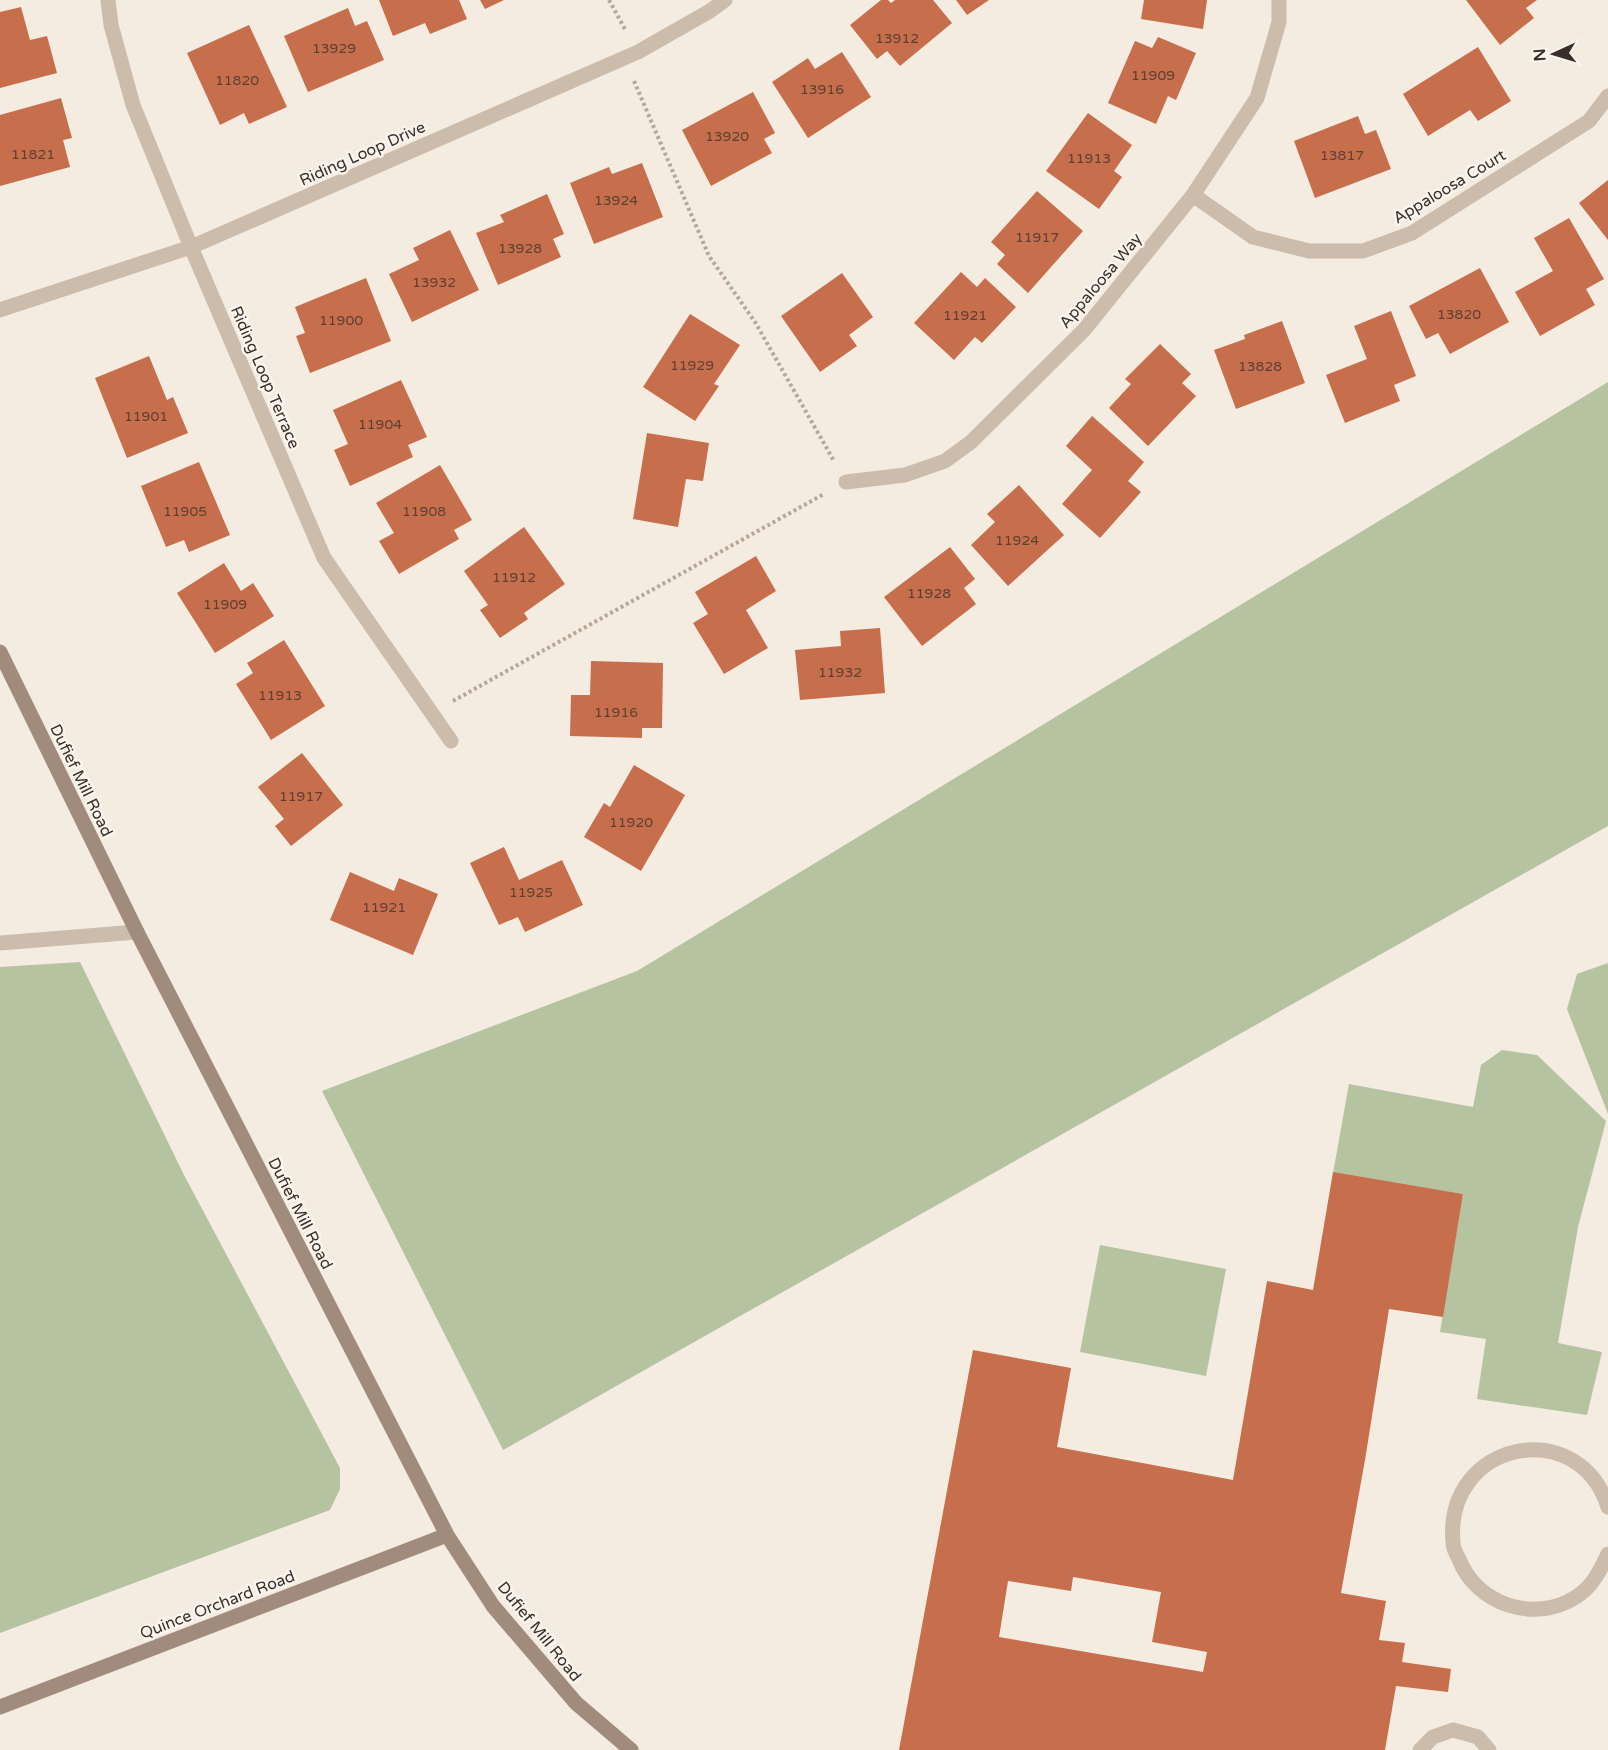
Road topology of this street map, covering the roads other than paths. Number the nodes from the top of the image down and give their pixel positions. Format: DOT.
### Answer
graph roads {
  1 [pos="108,0"];
  2 [pos="725,0"];
  3 [pos="1279,0"];
  4 [pos="1608,96"];
  5 [pos="1193,195"];
  6 [pos="191,247"];
  7 [pos="0,310"];
  8 [pos="846,482"];
  9 [pos="0,651"];
  10 [pos="451,741"];
  11 [pos="137,932"];
  12 [pos="0,943"];
  13 [pos="1608,1507"];
  14 [pos="447,1535"];
  15 [pos="1608,1554"];
  16 [pos="0,1707"];
  17 [pos="631,1750"];
  18 [pos="1420,1750"];
  19 [pos="1489,1750"];
  1 -- 6 [label="street, Riding Loop Terrace"];
  2 -- 6 [label="street, Riding Loop Drive"];
  3 -- 5 [label="street, Appaloosa Way"];
  4 -- 5 [label="street, Appaloosa Court"];
  5 -- 8 [label="street, Appaloosa Way"];
  6 -- 7 [label="street, Riding Loop Drive"];
  6 -- 10 [label="street, Riding Loop Terrace"];
  9 -- 11 [label="main road, Dufief Mill Road"];
  11 -- 12 [label="street"];
  11 -- 14 [label="main road, Dufief Mill Road"];
  13 -- 15 [label="street"];
  14 -- 16 [label="main road, Quince Orchard Road"];
  14 -- 17 [label="main road, Dufief Mill Road"];
  18 -- 19 [label="street"];
}
